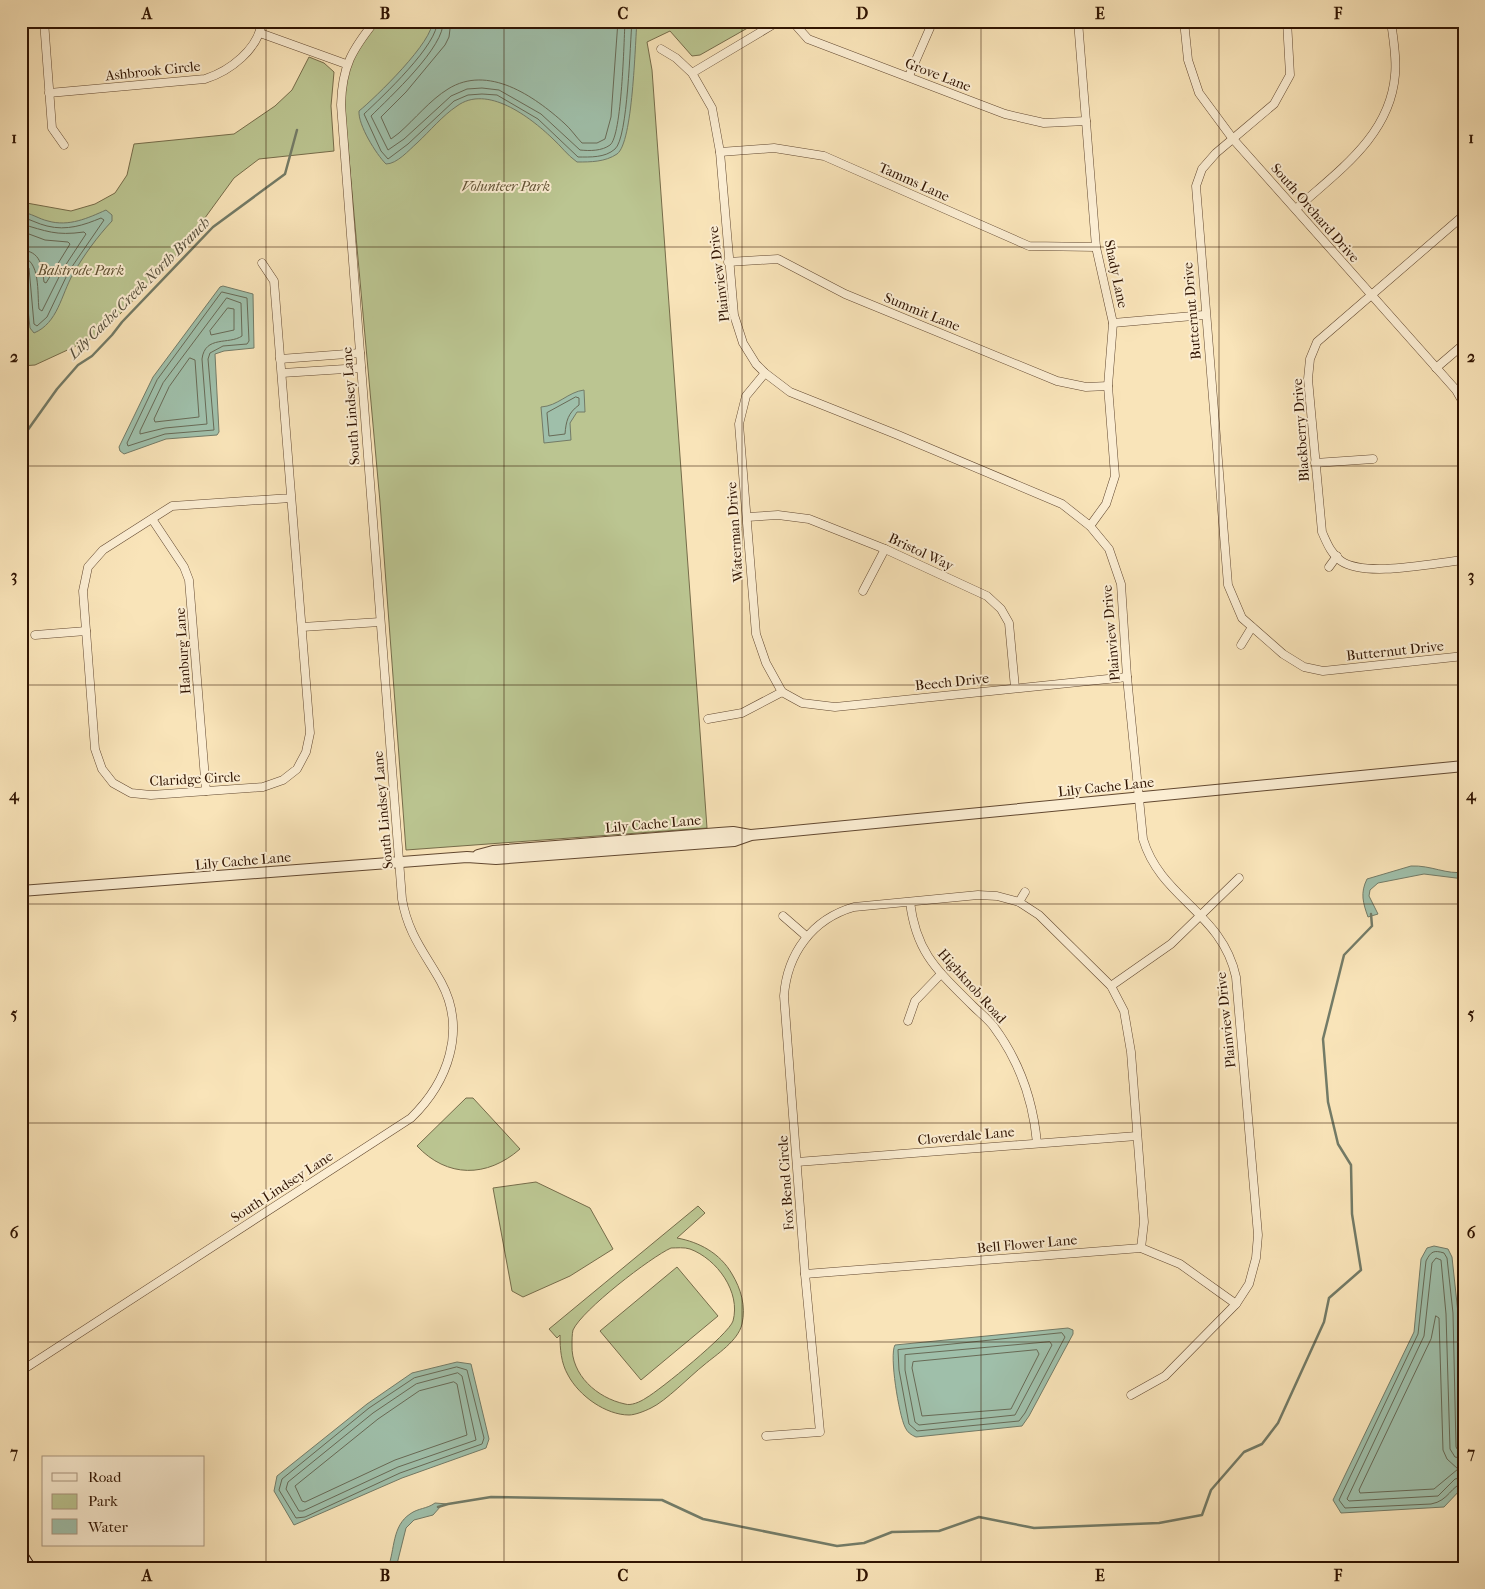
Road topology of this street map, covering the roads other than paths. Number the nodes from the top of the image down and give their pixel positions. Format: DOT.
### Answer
graph roads {
  1 [pos="44,21"];
  2 [pos="262,21"];
  3 [pos="375,21"];
  4 [pos="779,21"];
  5 [pos="792,21"];
  6 [pos="933,21"];
  7 [pos="1078,21"];
  8 [pos="1184,21"];
  9 [pos="1287,21"];
  10 [pos="1391,21"];
  11 [pos="260,33"];
  12 [pos="661,49"];
  13 [pos="346,64"];
  14 [pos="692,73"];
  15 [pos="909,76"];
  16 [pos="48,93"];
  17 [pos="1086,121"];
  18 [pos="1233,140"];
  19 [pos="64,145"];
  20 [pos="720,152"];
  21 [pos="1296,209"];
  22 [pos="1464,215"];
  23 [pos="1096,247"];
  24 [pos="728,262"];
  25 [pos="262,263"];
  26 [pos="1370,294"];
  27 [pos="1204,315"];
  28 [pos="1113,323"];
  29 [pos="1464,344"];
  30 [pos="360,353"];
  31 [pos="280,359"];
  32 [pos="361,368"];
  33 [pos="1436,368"];
  34 [pos="282,373"];
  35 [pos="765,373"];
  36 [pos="1108,386"];
  37 [pos="1464,404"];
  38 [pos="1373,459"];
  39 [pos="1315,464"];
  40 [pos="291,498"];
  41 [pos="747,518"];
  42 [pos="152,519"];
  43 [pos="1090,526"];
  44 [pos="885,549"];
  45 [pos="1336,556"];
  46 [pos="1464,560"];
  47 [pos="1329,567"];
  48 [pos="863,591"];
  49 [pos="380,622"];
  50 [pos="302,627"];
  51 [pos="1252,627"];
  52 [pos="86,632"];
  53 [pos="35,635"];
  54 [pos="1241,645"];
  55 [pos="1464,656"];
  56 [pos="1127,677"];
  57 [pos="1015,688"];
  58 [pos="782,692"];
  59 [pos="708,719"];
  60 [pos="1464,766"];
  61 [pos="206,791"];
  62 [pos="1139,797"];
  63 [pos="400,862"];
  64 [pos="1239,878"];
  65 [pos="21,891"];
  66 [pos="1025,892"];
  67 [pos="910,902"];
  68 [pos="1019,902"];
  69 [pos="783,916"];
  70 [pos="1201,916"];
  71 [pos="806,936"];
  72 [pos="941,974"];
  73 [pos="1111,986"];
  74 [pos="908,1021"];
  75 [pos="1137,1136"];
  76 [pos="1037,1143"];
  77 [pos="798,1162"];
  78 [pos="1141,1248"];
  79 [pos="805,1274"];
  80 [pos="1236,1304"];
  81 [pos="21,1371"];
  82 [pos="1131,1395"];
  83 [pos="766,1436"];
  84 [pos="21,1554"];
  85 [pos="30,1568"];
  1 -- 16 [label="street"];
  2 -- 11 [label="street, Ashbrook Circle"];
  3 -- 13 [label="street, South Lindsey Lane"];
  4 -- 14 [label="street"];
  5 -- 15 [label="street, Grove Lane"];
  6 -- 15 [label="street"];
  7 -- 17 [label="street, Shady Lane"];
  8 -- 18 [label="street, South Orchard Drive"];
  9 -- 18 [label="street, Butternut Drive"];
  10 -- 21 [label="street"];
  11 -- 13 [label="street"];
  11 -- 16 [label="street, Ashbrook Circle"];
  12 -- 14 [label="street, Plainview Drive"];
  13 -- 30 [label="street, South Lindsey Lane"];
  14 -- 20 [label="street, Plainview Drive"];
  15 -- 17 [label="street, Grove Lane"];
  16 -- 19 [label="street"];
  17 -- 23 [label="street, Shady Lane"];
  18 -- 21 [label="street, South Orchard Drive"];
  18 -- 27 [label="street, Butternut Drive"];
  20 -- 23 [label="street, Tamms Lane"];
  20 -- 24 [label="street, Plainview Drive"];
  21 -- 26 [label="street, South Orchard Drive"];
  22 -- 26 [label="street, Blackberry Drive"];
  23 -- 28 [label="street, Shady Lane"];
  24 -- 35 [label="street, Plainview Drive"];
  24 -- 36 [label="street, Summit Lane"];
  25 -- 31 [label="street, Claridge Circle"];
  26 -- 33 [label="street, South Orchard Drive"];
  26 -- 39 [label="street, Blackberry Drive"];
  27 -- 28 [label="street"];
  27 -- 51 [label="street, Butternut Drive"];
  28 -- 36 [label="street, Shady Lane"];
  29 -- 33 [label="street"];
  30 -- 31 [label="street"];
  30 -- 32 [label="street, South Lindsey Lane"];
  31 -- 34 [label="street, Claridge Circle"];
  32 -- 34 [label="street"];
  32 -- 49 [label="street, South Lindsey Lane"];
  33 -- 37 [label="street, South Orchard Drive"];
  34 -- 40 [label="street, Claridge Circle"];
  35 -- 41 [label="street, Waterman Drive"];
  35 -- 43 [label="street, Plainview Drive"];
  36 -- 43 [label="street, Shady Lane"];
  38 -- 39 [label="street"];
  39 -- 45 [label="street, Blackberry Drive"];
  40 -- 42 [label="street, Claridge Circle"];
  40 -- 50 [label="street, Claridge Circle"];
  41 -- 44 [label="street, Bristol Way"];
  41 -- 58 [label="street, Waterman Drive"];
  42 -- 52 [label="street, Claridge Circle"];
  42 -- 61 [label="street, Hanburg Lane"];
  43 -- 56 [label="street, Plainview Drive"];
  44 -- 48 [label="street"];
  44 -- 57 [label="street, Bristol Way"];
  45 -- 46 [label="street"];
  45 -- 47 [label="street"];
  49 -- 50 [label="street"];
  49 -- 63 [label="street, South Lindsey Lane"];
  50 -- 61 [label="street, Claridge Circle"];
  51 -- 54 [label="street"];
  51 -- 55 [label="street, Butternut Drive"];
  52 -- 53 [label="street"];
  52 -- 61 [label="street, Claridge Circle"];
  56 -- 57 [label="street, Beech Drive"];
  56 -- 62 [label="street, Plainview Drive"];
  57 -- 58 [label="street, Beech Drive"];
  58 -- 59 [label="street"];
  60 -- 62 [label="street, Lily Cache Lane"];
  62 -- 63 [label="street, Lily Cache Lane"];
  62 -- 70 [label="street, Plainview Drive"];
  63 -- 65 [label="street, Lily Cache Lane"];
  63 -- 81 [label="street, South Lindsey Lane"];
  64 -- 70 [label="street"];
  66 -- 68 [label="street"];
  67 -- 68 [label="street, Fox Bend Circle"];
  67 -- 71 [label="street, Fox Bend Circle"];
  67 -- 72 [label="street, Highknob Road"];
  68 -- 73 [label="street, Fox Bend Circle"];
  69 -- 71 [label="street"];
  70 -- 73 [label="street"];
  70 -- 80 [label="street, Plainview Drive"];
  71 -- 77 [label="street, Fox Bend Circle"];
  72 -- 74 [label="street"];
  72 -- 76 [label="street, Highknob Road"];
  73 -- 75 [label="street, Fox Bend Circle"];
  75 -- 76 [label="street, Cloverdale Lane"];
  75 -- 78 [label="street, Fox Bend Circle"];
  76 -- 77 [label="street, Cloverdale Lane"];
  77 -- 79 [label="street, Fox Bend Circle"];
  78 -- 79 [label="street, Bell Flower Lane"];
  78 -- 80 [label="street, Bell Flower Lane"];
  79 -- 83 [label="street, Fox Bend Circle"];
  80 -- 82 [label="street, Plainview Drive"];
  84 -- 85 [label="main road"];
}
